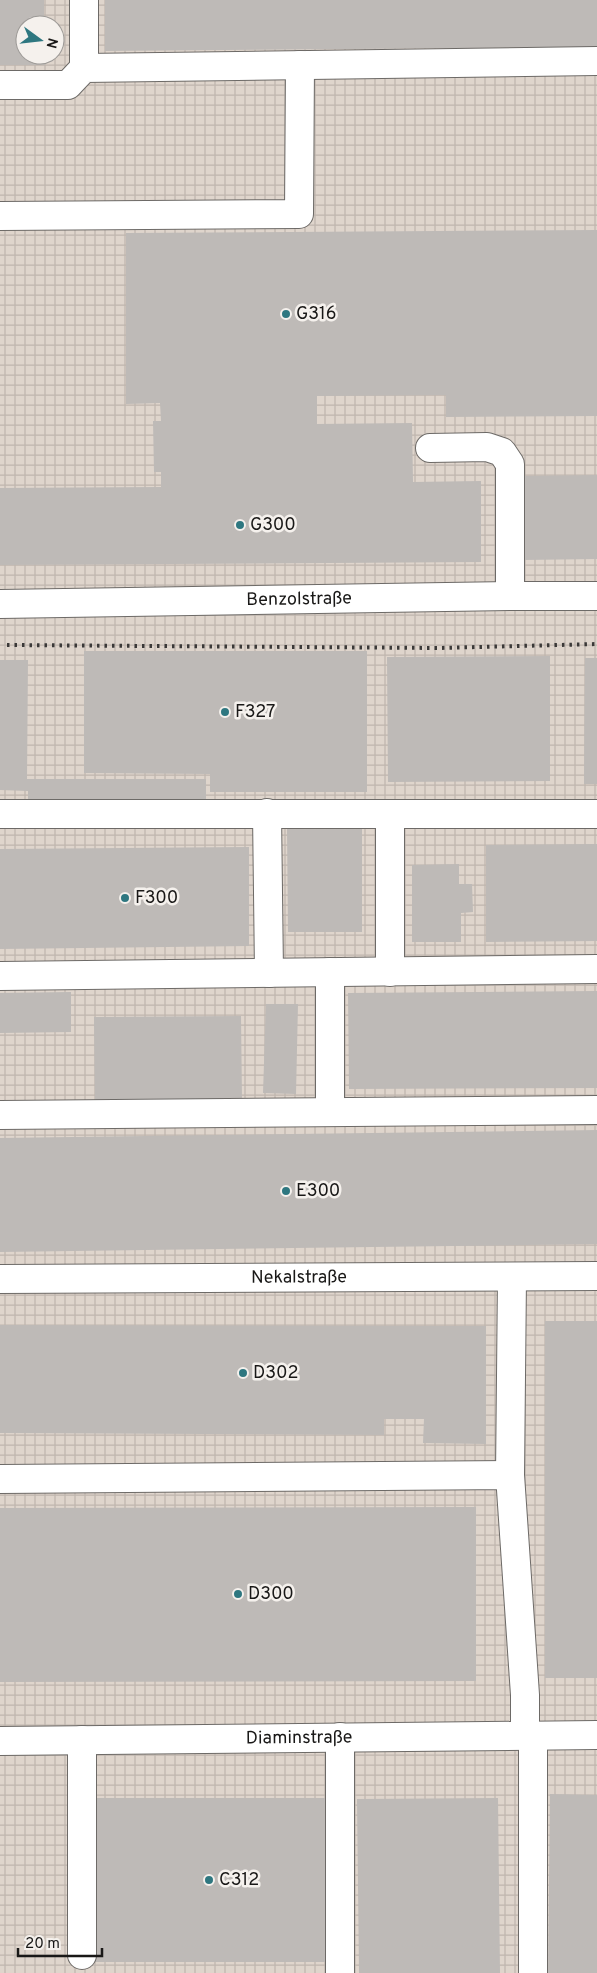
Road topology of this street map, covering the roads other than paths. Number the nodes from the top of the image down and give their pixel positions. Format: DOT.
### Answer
graph roads {
  1 [pos="84,0"];
  2 [pos="597,61"];
  3 [pos="300,65"];
  4 [pos="84,68"];
  5 [pos="0,85"];
  6 [pos="0,216"];
  7 [pos="430,448"];
  8 [pos="510,596"];
  9 [pos="597,596"];
  10 [pos="0,604"];
  11 [pos="267,813"];
  12 [pos="0,814"];
  13 [pos="597,814"];
  14 [pos="390,815"];
  15 [pos="597,969"];
  16 [pos="330,972"];
  17 [pos="390,972"];
  18 [pos="269,973"];
  19 [pos="0,976"];
  20 [pos="597,1110"];
  21 [pos="330,1111"];
  22 [pos="0,1114"];
  23 [pos="597,1276"];
  24 [pos="512,1277"];
  25 [pos="0,1279"];
  26 [pos="510,1476"];
  27 [pos="0,1479"];
  28 [pos="529,1735"];
  29 [pos="597,1735"];
  30 [pos="340,1737"];
  31 [pos="82,1740"];
  32 [pos="0,1741"];
  33 [pos="82,1955"];
  34 [pos="340,1973"];
  35 [pos="533,1973"];
  1 -- 4 [label="street"];
  2 -- 3 [label="street"];
  3 -- 4 [label="street"];
  3 -- 6 [label="street"];
  4 -- 5 [label="street"];
  7 -- 8 [label="street"];
  8 -- 9 [label="street, Benzolstraße"];
  8 -- 10 [label="street, Benzolstraße"];
  11 -- 12 [label="street"];
  11 -- 14 [label="street"];
  11 -- 18 [label="street"];
  13 -- 14 [label="street"];
  14 -- 17 [label="street"];
  15 -- 17 [label="street"];
  16 -- 17 [label="street"];
  16 -- 18 [label="street"];
  16 -- 21 [label="street"];
  18 -- 19 [label="street"];
  20 -- 21 [label="street"];
  21 -- 22 [label="street"];
  23 -- 24 [label="street, Nekalstraße"];
  24 -- 25 [label="street, Nekalstraße"];
  24 -- 26 [label="street"];
  26 -- 27 [label="street"];
  26 -- 28 [label="street"];
  28 -- 29 [label="street, Diaminstraße"];
  28 -- 30 [label="street, Diaminstraße"];
  28 -- 35 [label="street"];
  30 -- 31 [label="street, Diaminstraße"];
  30 -- 34 [label="street"];
  31 -- 32 [label="street, Diaminstraße"];
  31 -- 33 [label="street"];
}
